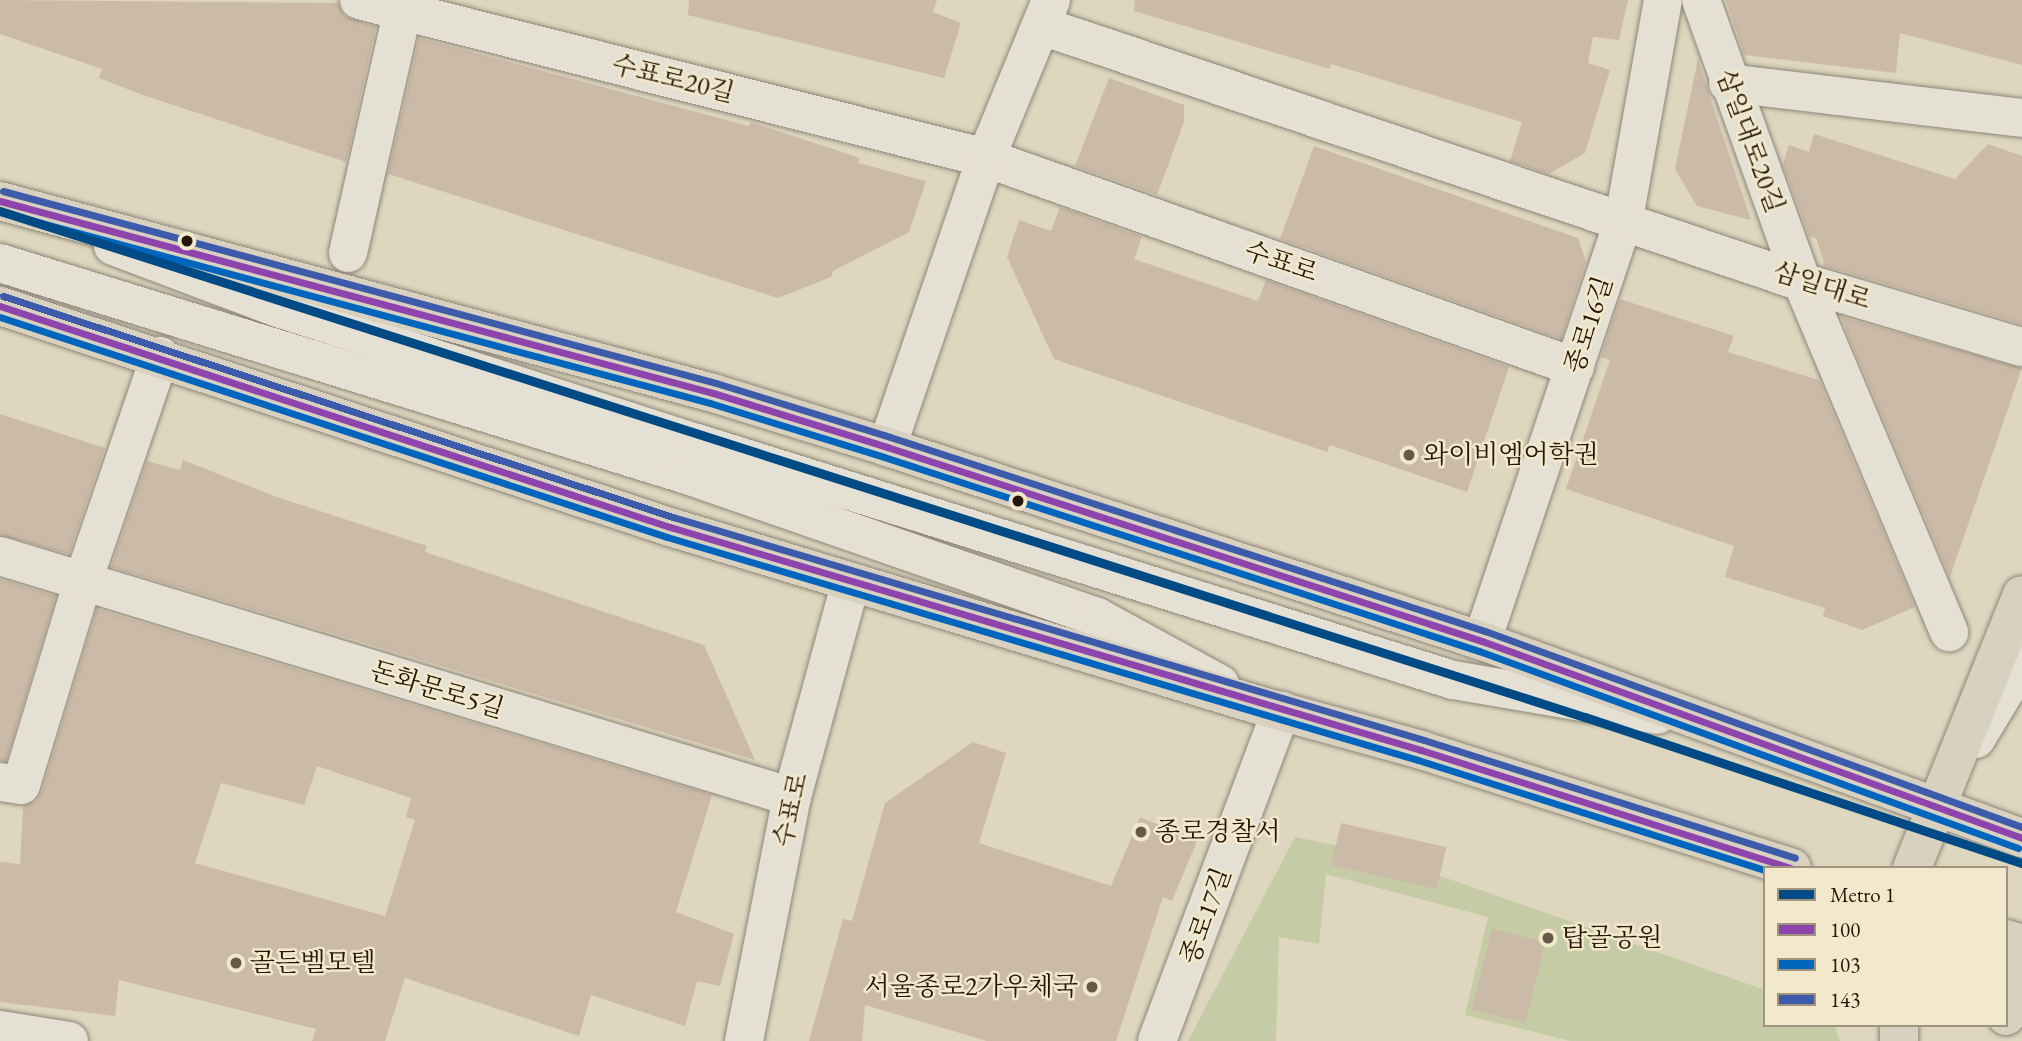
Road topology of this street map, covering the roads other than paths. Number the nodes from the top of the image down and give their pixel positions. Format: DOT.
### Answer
graph roads {
  1 [pos="359,0"];
  2 [pos="1663,0"];
  3 [pos="1702,0"];
  4 [pos="404,6"];
  5 [pos="1047,13"];
  6 [pos="1728,83"];
  7 [pos="2022,118"];
  8 [pos="986,158"];
  9 [pos="0,203"];
  10 [pos="1624,219"];
  11 [pos="348,253"];
  12 [pos="0,263"];
  13 [pos="1802,282"];
  14 [pos="0,306"];
  15 [pos="2022,347"];
  16 [pos="160,356"];
  17 [pos="1575,367"];
  18 [pos="887,447"];
  19 [pos="0,556"];
  20 [pos="83,581"];
  21 [pos="851,582"];
  22 [pos="2022,595"];
  23 [pos="1949,632"];
  24 [pos="1482,641"];
  25 [pos="2022,663"];
  26 [pos="1269,708"];
  27 [pos="1725,727"];
  28 [pos="0,782"];
  29 [pos="792,797"];
  30 [pos="1934,809"];
  31 [pos="2022,838"];
  32 [pos="1787,866"];
  33 [pos="1913,866"];
  34 [pos="2022,971"];
  35 [pos="2008,1010"];
  36 [pos="0,1030"];
  37 [pos="69,1041"];
  38 [pos="744,1041"];
  39 [pos="1157,1041"];
  1 -- 4 [label="street, 수표로20길"];
  2 -- 10 [label="street, 종로16길"];
  3 -- 6 [label="street, 삼일대로20길"];
  4 -- 8 [label="street, 수표로20길"];
  4 -- 11 [label="street"];
  5 -- 8 [label="street"];
  5 -- 10 [label="street"];
  6 -- 7 [label="street"];
  6 -- 13 [label="street, 삼일대로20길"];
  8 -- 17 [label="street, 수표로"];
  8 -- 18 [label="street"];
  9 -- 18 [label="main road"];
  9 -- 27 [label="street"];
  10 -- 13 [label="street, 삼일대로"];
  10 -- 17 [label="street, 종로16길"];
  12 -- 26 [label="street"];
  13 -- 15 [label="street, 삼일대로"];
  13 -- 23 [label="street, 삼일대로20길"];
  14 -- 16 [label="main road"];
  16 -- 20 [label="street"];
  16 -- 21 [label="main road"];
  17 -- 24 [label="street, 종로16길"];
  18 -- 24 [label="main road"];
  19 -- 20 [label="street, 돈화문로5길"];
  20 -- 28 [label="street"];
  20 -- 29 [label="street, 돈화문로5길"];
  21 -- 26 [label="main road"];
  21 -- 29 [label="street, 수표로"];
  22 -- 30 [label="main road"];
  24 -- 27 [label="main road"];
  25 -- 30 [label="street"];
  26 -- 32 [label="main road"];
  26 -- 39 [label="street, 종로17길"];
  27 -- 30 [label="main road"];
  29 -- 38 [label="street, 수표로"];
  30 -- 31 [label="main road"];
  30 -- 33 [label="main road"];
  34 -- 35 [label="main road"];
  36 -- 37 [label="street"];
}
